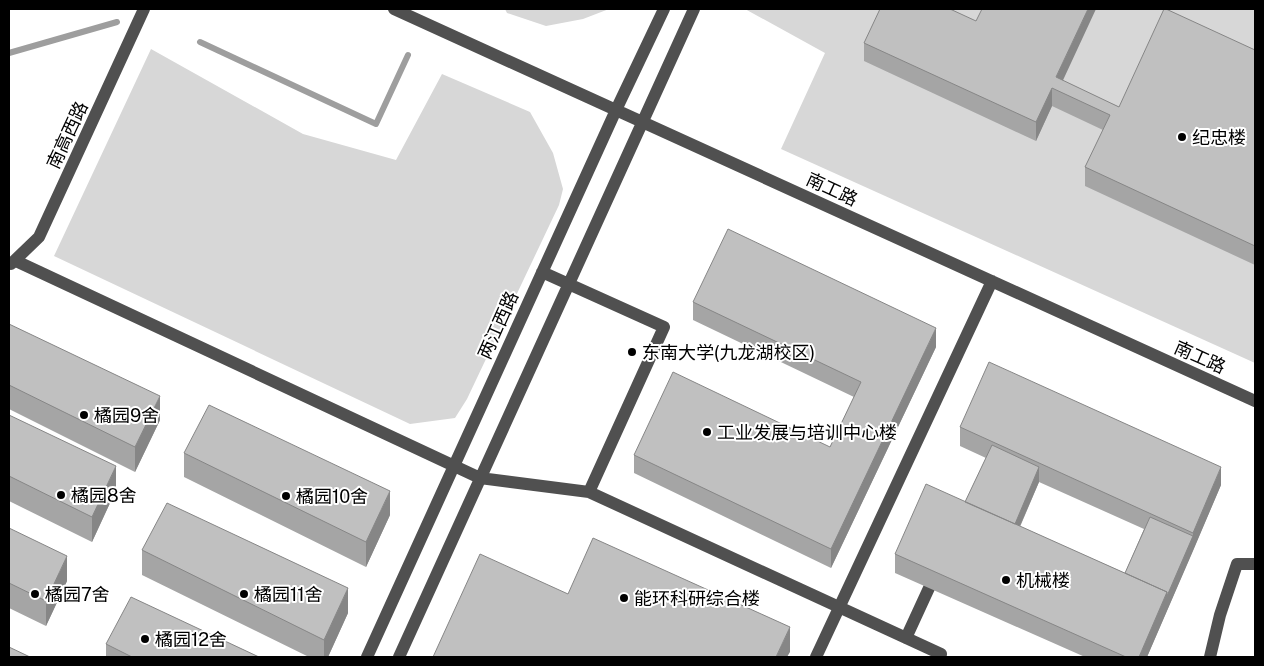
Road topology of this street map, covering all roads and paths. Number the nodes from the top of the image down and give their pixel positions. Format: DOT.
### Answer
graph roads {
  1 [pos="144,9"];
  2 [pos="394,9"];
  3 [pos="664,9"];
  4 [pos="694,9"];
  5 [pos="616,110"];
  6 [pos="643,122"];
  7 [pos="12,263"];
  8 [pos="542,272"];
  9 [pos="992,281"];
  10 [pos="569,285"];
  11 [pos="1255,401"];
  12 [pos="454,466"];
  13 [pos="480,478"];
  14 [pos="589,492"];
  15 [pos="1255,564"];
  16 [pos="929,588"];
  17 [pos="839,607"];
  18 [pos="906,638"];
  19 [pos="367,657"];
  20 [pos="399,657"];
  21 [pos="816,657"];
  22 [pos="940,657"];
  23 [pos="1210,657"];
  1 -- 7 [label="street, 南高西路"];
  2 -- 5 [label="street, 南工路"];
  3 -- 5 [label="street, 两江西路"];
  4 -- 6 [label="street"];
  5 -- 6 [label="street, 南工路"];
  5 -- 8 [label="street, 两江西路"];
  6 -- 9 [label="street, 南工路"];
  6 -- 10 [label="street"];
  7 -- 12 [label="street"];
  8 -- 10 [label="street"];
  8 -- 12 [label="street, 两江西路"];
  9 -- 11 [label="street, 南工路"];
  9 -- 17 [label="street"];
  10 -- 13 [label="street"];
  10 -- 14 [label="street"];
  12 -- 13 [label="street"];
  12 -- 19 [label="street, 两江西路"];
  13 -- 14 [label="street"];
  13 -- 20 [label="street"];
  14 -- 17 [label="street"];
  15 -- 23 [label="street"];
  16 -- 18 [label="street"];
  17 -- 18 [label="street"];
  17 -- 21 [label="street"];
  18 -- 22 [label="street"];
}
